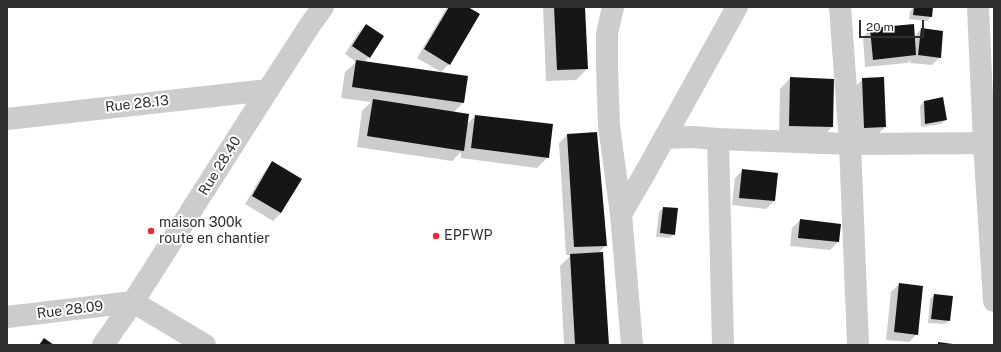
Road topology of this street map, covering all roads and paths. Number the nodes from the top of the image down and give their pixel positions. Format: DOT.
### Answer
graph roads {
  1 [pos="323,7"];
  2 [pos="613,7"];
  3 [pos="736,7"];
  4 [pos="840,7"];
  5 [pos="978,7"];
  6 [pos="268,90"];
  7 [pos="7,119"];
  8 [pos="664,138"];
  9 [pos="718,139"];
  10 [pos="989,143"];
  11 [pos="850,144"];
  12 [pos="621,214"];
  13 [pos="994,301"];
  14 [pos="134,302"];
  15 [pos="7,317"];
  16 [pos="103,345"];
  17 [pos="205,345"];
  18 [pos="632,345"];
  19 [pos="723,345"];
  20 [pos="858,345"];
  1 -- 6 [label="street, Rue 28.40"];
  2 -- 12 [label="street"];
  3 -- 8 [label="street"];
  4 -- 11 [label="street"];
  5 -- 10 [label="street"];
  6 -- 7 [label="street, Rue 28.13"];
  6 -- 14 [label="street, Rue 28.40"];
  8 -- 9 [label="street"];
  8 -- 12 [label="street"];
  9 -- 11 [label="street"];
  9 -- 19 [label="street"];
  10 -- 11 [label="street"];
  10 -- 13 [label="street"];
  11 -- 20 [label="street"];
  12 -- 18 [label="street"];
  14 -- 15 [label="street, Rue 28.09"];
  14 -- 16 [label="street, Rue 28.40"];
  14 -- 17 [label="street"];
}
